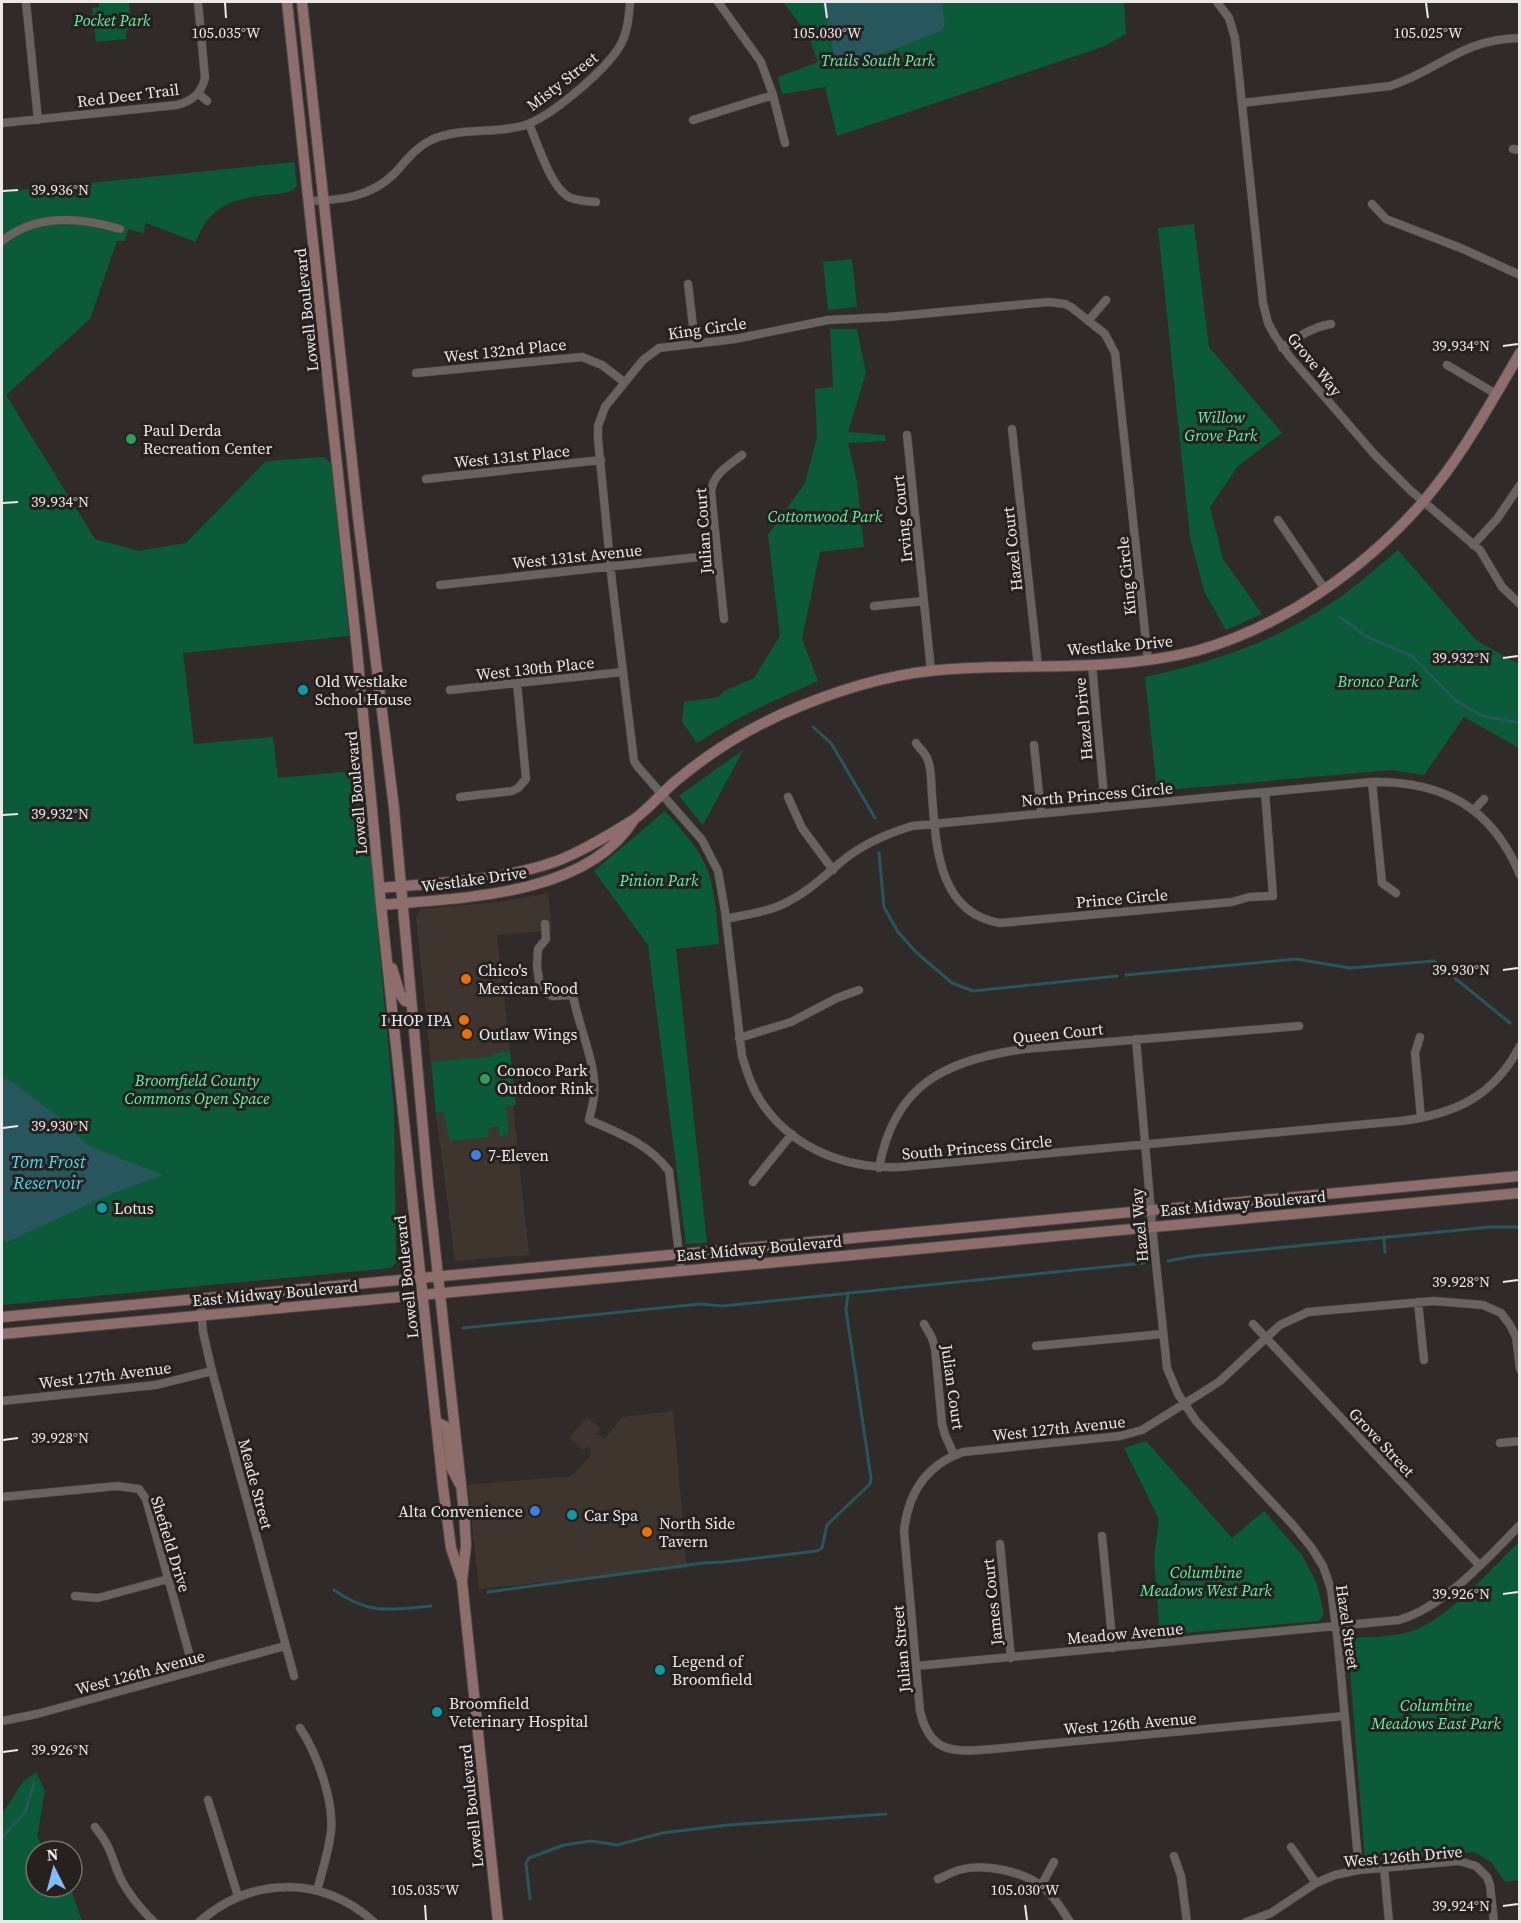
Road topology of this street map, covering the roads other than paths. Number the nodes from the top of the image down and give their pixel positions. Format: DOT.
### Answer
graph roads {
  1 [pos="26,2"];
  2 [pos="198,2"];
  3 [pos="287,2"];
  4 [pos="302,2"];
  5 [pos="630,2"];
  6 [pos="718,2"];
  7 [pos="1217,2"];
  8 [pos="1520,38"];
  9 [pos="198,93"];
  10 [pos="773,94"];
  11 [pos="207,101"];
  12 [pos="1242,103"];
  13 [pos="38,120"];
  14 [pos="693,120"];
  15 [pos="2,123"];
  16 [pos="529,124"];
  17 [pos="785,143"];
  18 [pos="310,201"];
  19 [pos="323,201"];
  20 [pos="596,202"];
  21 [pos="1372,204"];
  22 [pos="120,229"];
  23 [pos="2,241"];
  24 [pos="1520,275"];
  25 [pos="688,284"];
  26 [pos="1106,300"];
  27 [pos="1088,321"];
  28 [pos="1331,324"];
  29 [pos="695,343"];
  30 [pos="1282,348"];
  31 [pos="1520,353"];
  32 [pos="1448,365"];
  33 [pos="416,373"];
  34 [pos="624,382"];
  35 [pos="1496,394"];
  36 [pos="1012,429"];
  37 [pos="907,435"];
  38 [pos="335,450"];
  39 [pos="742,455"];
  40 [pos="601,460"];
  41 [pos="426,479"];
  42 [pos="1520,485"];
  43 [pos="1423,502"];
  44 [pos="358,517"];
  45 [pos="1278,520"];
  46 [pos="1473,545"];
  47 [pos="717,555"];
  48 [pos="611,566"];
  49 [pos="440,585"];
  50 [pos="1324,588"];
  51 [pos="924,601"];
  52 [pos="1520,604"];
  53 [pos="874,606"];
  54 [pos="724,619"];
  55 [pos="1148,660"];
  56 [pos="1092,665"];
  57 [pos="1038,666"];
  58 [pos="931,671"];
  59 [pos="623,672"];
  60 [pos="517,683"];
  61 [pos="450,690"];
  62 [pos="916,743"];
  63 [pos="1034,745"];
  64 [pos="1372,782"];
  65 [pos="1265,792"];
  66 [pos="662,794"];
  67 [pos="460,797"];
  68 [pos="788,797"];
  69 [pos="1484,800"];
  70 [pos="1105,807"];
  71 [pos="1474,810"];
  72 [pos="1041,812"];
  73 [pos="635,818"];
  74 [pos="934,823"];
  75 [pos="833,870"];
  76 [pos="1520,874"];
  77 [pos="400,886"];
  78 [pos="380,888"];
  79 [pos="1396,893"];
  80 [pos="402,903"];
  81 [pos="381,905"];
  82 [pos="726,919"];
  83 [pos="545,924"];
  84 [pos="385,943"];
  85 [pos="858,990"];
  86 [pos="411,1002"];
  87 [pos="1299,1026"];
  88 [pos="1420,1037"];
  89 [pos="740,1038"];
  90 [pos="1136,1039"];
  91 [pos="1520,1046"];
  92 [pos="1421,1118"];
  93 [pos="792,1134"];
  94 [pos="1146,1145"];
  95 [pos="879,1168"];
  96 [pos="1520,1176"];
  97 [pos="753,1182"];
  98 [pos="1520,1193"];
  99 [pos="1151,1210"];
  100 [pos="1152,1227"];
  101 [pos="679,1253"];
  102 [pos="681,1270"];
  103 [pos="439,1276"];
  104 [pos="421,1278"];
  105 [pos="441,1292"];
  106 [pos="424,1294"];
  107 [pos="200,1297"];
  108 [pos="1418,1302"];
  109 [pos="201,1315"];
  110 [pos="2,1317"];
  111 [pos="924,1324"];
  112 [pos="1253,1324"];
  113 [pos="2,1334"];
  114 [pos="1163,1334"];
  115 [pos="1266,1338"];
  116 [pos="1036,1346"];
  117 [pos="1424,1360"];
  118 [pos="1520,1369"];
  119 [pos="212,1371"];
  120 [pos="2,1401"];
  121 [pos="1185,1404"];
  122 [pos="436,1422"];
  123 [pos="1520,1441"];
  124 [pos="1500,1443"];
  125 [pos="954,1455"];
  126 [pos="146,1482"];
  127 [pos="139,1489"];
  128 [pos="461,1489"];
  129 [pos="2,1497"];
  130 [pos="1520,1525"];
  131 [pos="1102,1536"];
  132 [pos="1000,1544"];
  133 [pos="906,1565"];
  134 [pos="1479,1565"];
  135 [pos="168,1579"];
  136 [pos="462,1581"];
  137 [pos="75,1596"];
  138 [pos="1336,1627"];
  139 [pos="285,1646"];
  140 [pos="1113,1648"];
  141 [pos="1011,1658"];
  142 [pos="916,1666"];
  143 [pos="194,1671"];
  144 [pos="294,1676"];
  145 [pos="1345,1716"];
  146 [pos="2,1721"];
  147 [pos="300,1728"];
  148 [pos="926,1729"];
  149 [pos="208,1800"];
  150 [pos="95,1827"];
  151 [pos="1291,1847"];
  152 [pos="1174,1856"];
  153 [pos="1054,1862"];
  154 [pos="1384,1868"];
  155 [pos="1359,1870"];
  156 [pos="938,1880"];
  157 [pos="1316,1883"];
  158 [pos="1041,1886"];
  159 [pos="317,1891"];
  160 [pos="238,1896"];
  161 [pos="1271,1913"];
  162 [pos="154,1922"];
  163 [pos="199,1922"];
  164 [pos="374,1922"];
  165 [pos="498,1922"];
  166 [pos="1070,1922"];
  167 [pos="1187,1922"];
  168 [pos="1246,1922"];
  169 [pos="1275,1922"];
  170 [pos="1389,1922"];
  171 [pos="1494,1922"];
  1 -- 13 [label="street"];
  2 -- 9 [label="street, Red Deer Trail"];
  3 -- 18 [label="main road, Lowell Boulevard"];
  4 -- 19 [label="main road, Lowell Boulevard"];
  5 -- 16 [label="street, Misty Street"];
  6 -- 10 [label="street"];
  7 -- 12 [label="street, Grove Way"];
  8 -- 12 [label="street"];
  9 -- 11 [label="street"];
  9 -- 13 [label="street, Red Deer Trail"];
  10 -- 14 [label="street"];
  10 -- 17 [label="street"];
  12 -- 30 [label="street, Grove Way"];
  13 -- 15 [label="street, Red Deer Trail"];
  16 -- 19 [label="street, Misty Street"];
  16 -- 20 [label="street"];
  18 -- 19 [label="street, Misty Street"];
  18 -- 38 [label="main road, Lowell Boulevard"];
  19 -- 44 [label="main road, Lowell Boulevard"];
  21 -- 24 [label="street"];
  22 -- 23 [label="street"];
  25 -- 29 [label="street"];
  26 -- 27 [label="street"];
  27 -- 29 [label="street, King Circle"];
  27 -- 55 [label="street, King Circle"];
  28 -- 30 [label="street"];
  29 -- 34 [label="street, King Circle"];
  30 -- 43 [label="street, Grove Way"];
  31 -- 35 [label="main road, Westlake Drive"];
  32 -- 35 [label="street"];
  33 -- 34 [label="street, West 132nd Place"];
  34 -- 40 [label="street, King Circle"];
  35 -- 43 [label="main road, Westlake Drive"];
  36 -- 57 [label="street, Hazel Court"];
  37 -- 51 [label="street, Irving Court"];
  38 -- 44 [label="main road"];
  38 -- 78 [label="main road, Lowell Boulevard"];
  39 -- 47 [label="street, Julian Court"];
  40 -- 41 [label="street, West 131st Place"];
  40 -- 48 [label="street, King Circle"];
  42 -- 46 [label="street"];
  43 -- 46 [label="street, Grove Way"];
  43 -- 50 [label="main road, Westlake Drive"];
  44 -- 77 [label="main road, Lowell Boulevard"];
  45 -- 50 [label="street"];
  46 -- 52 [label="street, Grove Way"];
  47 -- 48 [label="street, West 131st Avenue"];
  47 -- 54 [label="street, Julian Court"];
  48 -- 49 [label="street, West 131st Avenue"];
  48 -- 59 [label="street, King Circle"];
  50 -- 55 [label="main road, Westlake Drive"];
  51 -- 53 [label="street"];
  51 -- 58 [label="street, Irving Court"];
  55 -- 56 [label="main road, Westlake Drive"];
  56 -- 57 [label="main road, Westlake Drive"];
  56 -- 70 [label="street, Hazel Drive"];
  57 -- 58 [label="main road, Westlake Drive"];
  58 -- 66 [label="main road, Westlake Drive"];
  59 -- 60 [label="street, West 130th Place"];
  59 -- 66 [label="street, King Circle"];
  60 -- 61 [label="street, West 130th Place"];
  60 -- 67 [label="street"];
  62 -- 74 [label="street"];
  63 -- 72 [label="street"];
  64 -- 65 [label="street, North Princess Circle"];
  64 -- 71 [label="street, North Princess Circle"];
  64 -- 79 [label="street"];
  65 -- 70 [label="street, North Princess Circle"];
  65 -- 74 [label="street, Prince Circle"];
  66 -- 73 [label="main road, Westlake Drive"];
  66 -- 82 [label="street, South Princess Circle"];
  68 -- 75 [label="street"];
  69 -- 71 [label="street"];
  70 -- 72 [label="street, North Princess Circle"];
  71 -- 76 [label="street"];
  72 -- 74 [label="street, North Princess Circle"];
  73 -- 77 [label="main road, Westlake Drive"];
  73 -- 80 [label="main road, Westlake Drive"];
  74 -- 75 [label="street, North Princess Circle"];
  75 -- 82 [label="street, North Princess Circle"];
  77 -- 78 [label="main road, Westlake Drive"];
  77 -- 80 [label="main road, Lowell Boulevard"];
  78 -- 81 [label="main road, Lowell Boulevard"];
  80 -- 81 [label="main road, Westlake Drive"];
  80 -- 86 [label="main road, Lowell Boulevard"];
  81 -- 84 [label="main road, Lowell Boulevard"];
  82 -- 89 [label="street, South Princess Circle"];
  83 -- 101 [label="street"];
  84 -- 86 [label="main road"];
  84 -- 104 [label="main road, Lowell Boulevard"];
  85 -- 89 [label="street"];
  86 -- 103 [label="main road, Lowell Boulevard"];
  87 -- 90 [label="street, Queen Court"];
  88 -- 92 [label="street"];
  89 -- 93 [label="street, South Princess Circle"];
  90 -- 94 [label="street, Hazel Way"];
  90 -- 95 [label="street, Queen Court"];
  91 -- 92 [label="street, South Princess Circle"];
  92 -- 94 [label="street, South Princess Circle"];
  93 -- 95 [label="street, South Princess Circle"];
  93 -- 97 [label="street"];
  94 -- 95 [label="street, South Princess Circle"];
  94 -- 99 [label="street, Hazel Way"];
  96 -- 99 [label="main road, East Midway Boulevard"];
  98 -- 100 [label="main road, East Midway Boulevard"];
  99 -- 100 [label="street, Hazel Way"];
  99 -- 101 [label="main road, East Midway Boulevard"];
  100 -- 102 [label="main road, East Midway Boulevard"];
  100 -- 114 [label="street, Hazel Way"];
  101 -- 102 [label="street"];
  101 -- 103 [label="main road, East Midway Boulevard"];
  102 -- 105 [label="main road, East Midway Boulevard"];
  103 -- 104 [label="main road, East Midway Boulevard"];
  103 -- 105 [label="main road, Lowell Boulevard"];
  104 -- 106 [label="main road, Lowell Boulevard"];
  104 -- 107 [label="main road, East Midway Boulevard"];
  105 -- 106 [label="main road, East Midway Boulevard"];
  105 -- 128 [label="main road, Lowell Boulevard"];
  106 -- 109 [label="main road, East Midway Boulevard"];
  106 -- 122 [label="main road, Lowell Boulevard"];
  107 -- 109 [label="street, Meade Street"];
  107 -- 110 [label="main road, East Midway Boulevard"];
  108 -- 115 [label="street, West 127th Avenue"];
  108 -- 117 [label="street"];
  108 -- 118 [label="street, West 127th Avenue"];
  109 -- 113 [label="main road, East Midway Boulevard"];
  109 -- 119 [label="street, Meade Street"];
  111 -- 125 [label="street, Julian Court"];
  112 -- 115 [label="street"];
  114 -- 116 [label="street"];
  114 -- 121 [label="street, Hazel Way"];
  115 -- 121 [label="street, West 127th Avenue"];
  115 -- 134 [label="street, Grove Street"];
  119 -- 120 [label="street, West 127th Avenue"];
  119 -- 139 [label="street, Meade Street"];
  121 -- 125 [label="street, West 127th Avenue"];
  121 -- 138 [label="street, Hazel Street"];
  122 -- 128 [label="main road"];
  122 -- 136 [label="main road, Lowell Boulevard"];
  123 -- 124 [label="street"];
  125 -- 133 [label="street, West 127th Avenue"];
  126 -- 127 [label="street"];
  127 -- 129 [label="street, Shefield Drive"];
  127 -- 135 [label="street, Shefield Drive"];
  128 -- 136 [label="main road, Lowell Boulevard"];
  130 -- 134 [label="street, Meadow Avenue"];
  131 -- 140 [label="street"];
  132 -- 141 [label="street, James Court"];
  133 -- 142 [label="street, Julian Street"];
  134 -- 138 [label="street, Meadow Avenue"];
  135 -- 137 [label="street"];
  135 -- 143 [label="street, Shefield Drive"];
  136 -- 165 [label="main road, Lowell Boulevard"];
  138 -- 140 [label="street, Meadow Avenue"];
  138 -- 145 [label="street, Hazel Street"];
  139 -- 143 [label="street, West 126th Avenue"];
  139 -- 144 [label="street, Meade Street"];
  140 -- 141 [label="street, Meadow Avenue"];
  141 -- 142 [label="street, Meadow Avenue"];
  142 -- 148 [label="street, Julian Street"];
  143 -- 146 [label="street, West 126th Avenue"];
  145 -- 148 [label="street, West 126th Avenue"];
  145 -- 155 [label="street, Hazel Street"];
  147 -- 159 [label="street"];
  149 -- 160 [label="street"];
  150 -- 162 [label="street"];
  151 -- 157 [label="street"];
  152 -- 167 [label="street"];
  153 -- 158 [label="street"];
  154 -- 155 [label="street, West 126th Drive"];
  154 -- 170 [label="street"];
  154 -- 171 [label="street, West 126th Drive"];
  155 -- 157 [label="street, West 126th Drive"];
  156 -- 158 [label="street"];
  157 -- 161 [label="street, West 126th Drive"];
  158 -- 166 [label="street"];
  159 -- 160 [label="street"];
  159 -- 164 [label="street"];
  160 -- 163 [label="street"];
  161 -- 168 [label="street, West 126th Drive"];
  161 -- 169 [label="street"];
}
